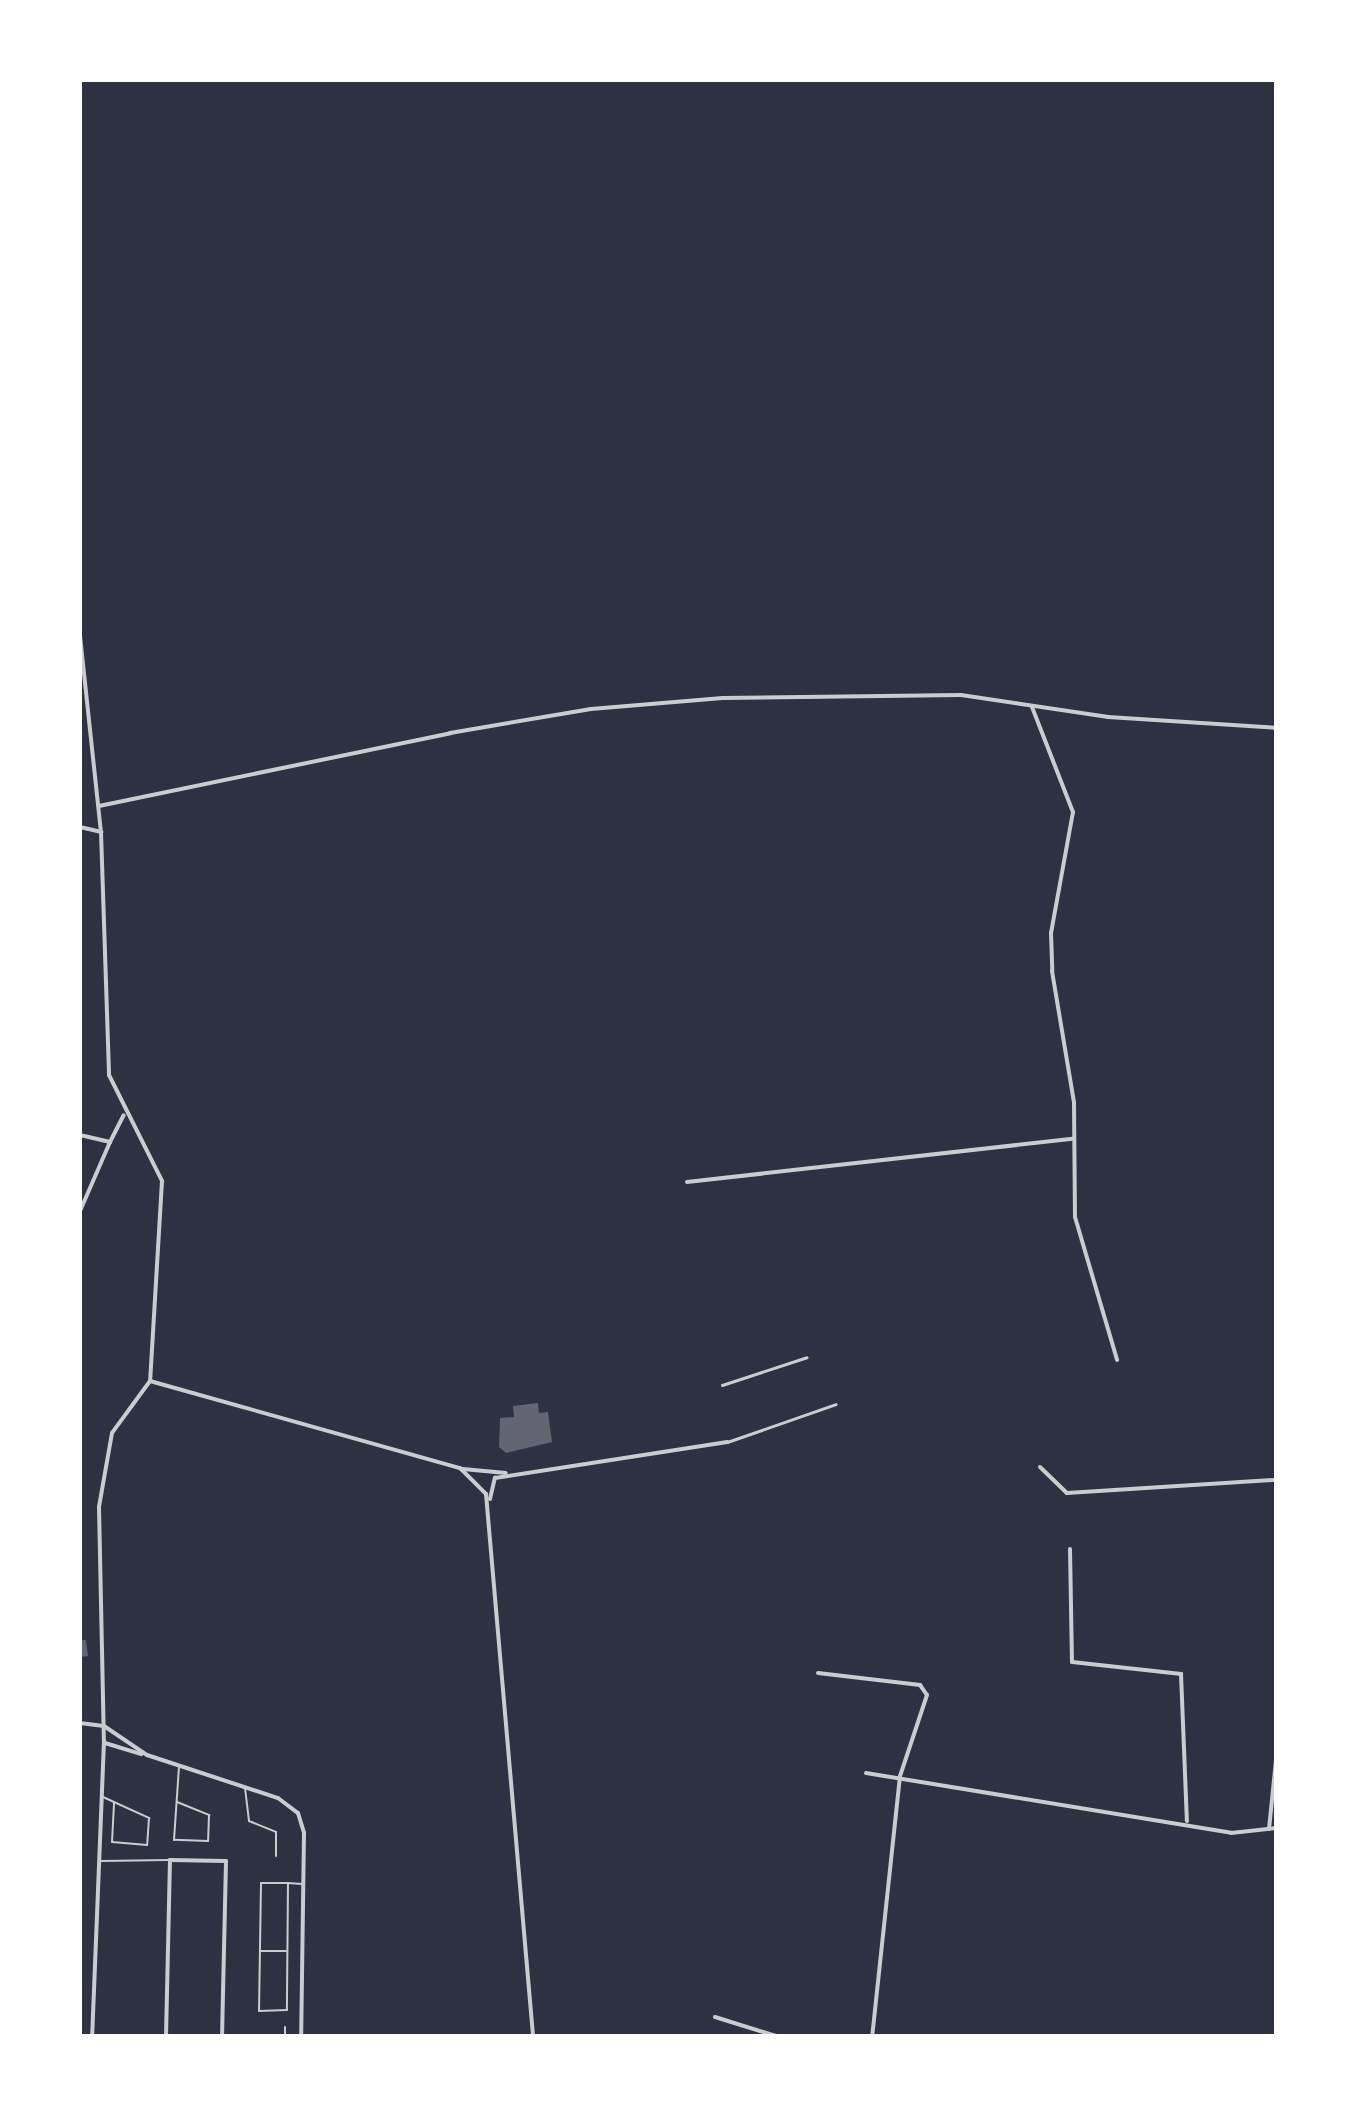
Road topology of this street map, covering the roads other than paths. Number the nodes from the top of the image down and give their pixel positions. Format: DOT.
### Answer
graph roads {
  1 [pos="80,636"];
  2 [pos="1032,707"];
  3 [pos="1276,728"];
  4 [pos="99,806"];
  5 [pos="80,827"];
  6 [pos="101,832"];
  7 [pos="124,1115"];
  8 [pos="80,1135"];
  9 [pos="1073,1139"];
  10 [pos="110,1142"];
  11 [pos="687,1182"];
  12 [pos="80,1211"];
  13 [pos="807,1357"];
  14 [pos="1117,1360"];
  15 [pos="150,1381"];
  16 [pos="722,1385"];
  17 [pos="836,1404"];
  18 [pos="727,1442"];
  19 [pos="1040,1467"];
  20 [pos="460,1468"];
  21 [pos="516,1474"];
  22 [pos="1276,1480"];
  23 [pos="492,1509"];
  24 [pos="1070,1549"];
  25 [pos="818,1673"];
  26 [pos="80,1723"];
  27 [pos="104,1726"];
  28 [pos="104,1741"];
  29 [pos="117,1741"];
  30 [pos="120,1752"];
  31 [pos="147,1755"];
  32 [pos="1276,1760"];
  33 [pos="103,1762"];
  34 [pos="179,1765"];
  35 [pos="866,1773"];
  36 [pos="900,1776"];
  37 [pos="245,1787"];
  38 [pos="102,1797"];
  39 [pos="177,1802"];
  40 [pos="114,1803"];
  41 [pos="1187,1821"];
  42 [pos="1276,1828"];
  43 [pos="1269,1829"];
  44 [pos="276,1856"];
  45 [pos="170,1860"];
  46 [pos="100,1861"];
  47 [pos="288,1883"];
  48 [pos="303,1884"];
  49 [pos="260,1951"];
  50 [pos="287,1951"];
  51 [pos="715,2017"];
  52 [pos="285,2027"];
  53 [pos="92,2036"];
  54 [pos="166,2036"];
  55 [pos="222,2036"];
  56 [pos="285,2036"];
  57 [pos="301,2036"];
  58 [pos="533,2036"];
  59 [pos="776,2036"];
  60 [pos="872,2036"];
  1 -- 4 [label="street"];
  2 -- 3 [label="street"];
  2 -- 4 [label="street"];
  2 -- 9 [label="street"];
  4 -- 6 [label="street"];
  5 -- 6 [label="street"];
  6 -- 7 [label="street"];
  7 -- 10 [label="street"];
  7 -- 15 [label="street"];
  8 -- 10 [label="street"];
  9 -- 11 [label="street"];
  9 -- 14 [label="street"];
  10 -- 12 [label="street"];
  13 -- 16 [label="street"];
  15 -- 20 [label="street"];
  15 -- 27 [label="street"];
  17 -- 18 [label="street"];
  18 -- 21 [label="street"];
  19 -- 22 [label="street"];
  20 -- 21 [label="street"];
  20 -- 23 [label="street"];
  21 -- 23 [label="street"];
  23 -- 58 [label="street"];
  24 -- 41 [label="street"];
  25 -- 36 [label="street"];
  26 -- 27 [label="street"];
  27 -- 28 [label="street"];
  27 -- 29 [label="street"];
  28 -- 29 [label="street"];
  28 -- 30 [label="street"];
  28 -- 33 [label="street"];
  29 -- 31 [label="street"];
  30 -- 31 [label="street"];
  30 -- 33 [label="street"];
  31 -- 34 [label="street"];
  32 -- 43 [label="street"];
  33 -- 38 [label="street"];
  34 -- 37 [label="street"];
  34 -- 39 [label="lane"];
  35 -- 36 [label="street"];
  36 -- 41 [label="street"];
  36 -- 60 [label="street"];
  37 -- 44 [label="lane"];
  37 -- 48 [label="street"];
  38 -- 40 [label="lane"];
  38 -- 46 [label="street"];
  39 -- 39 [label="lane"];
  40 -- 40 [label="lane"];
  41 -- 43 [label="street"];
  42 -- 43 [label="street"];
  45 -- 46 [label="lane"];
  45 -- 54 [label="street"];
  45 -- 55 [label="street"];
  46 -- 53 [label="street"];
  47 -- 48 [label="lane"];
  47 -- 49 [label="lane"];
  47 -- 50 [label="lane"];
  48 -- 57 [label="street"];
  49 -- 50 [label="lane"];
  49 -- 50 [label="lane"];
  51 -- 59 [label="street"];
  52 -- 56 [label="lane"];
}
